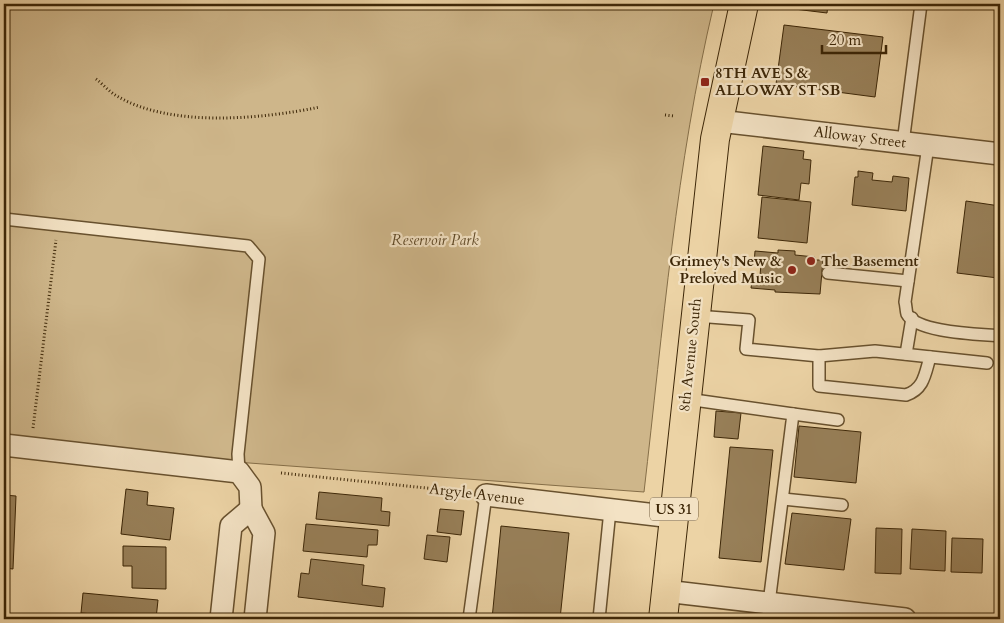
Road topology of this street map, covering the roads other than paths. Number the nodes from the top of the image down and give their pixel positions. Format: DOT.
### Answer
graph roads {
  1 [pos="744,4"];
  2 [pos="921,4"];
  3 [pos="719,121"];
  4 [pos="903,142"];
  5 [pos="928,146"];
  6 [pos="1000,154"];
  7 [pos="4,219"];
  8 [pos="828,273"];
  9 [pos="908,281"];
  10 [pos="694,316"];
  11 [pos="912,318"];
  12 [pos="1000,336"];
  13 [pos="906,354"];
  14 [pos="819,356"];
  15 [pos="930,357"];
  16 [pos="988,363"];
  17 [pos="686,398"];
  18 [pos="793,414"];
  19 [pos="838,420"];
  20 [pos="4,445"];
  21 [pos="239,472"];
  22 [pos="486,495"];
  23 [pos="783,499"];
  24 [pos="842,504"];
  25 [pos="251,509"];
  26 [pos="610,510"];
  27 [pos="674,517"];
  28 [pos="665,591"];
  29 [pos="769,603"];
  30 [pos="872,617"];
  31 [pos="221,619"];
  32 [pos="255,619"];
  33 [pos="469,619"];
  34 [pos="599,619"];
  35 [pos="663,619"];
  36 [pos="904,619"];
  1 -- 3 [label="main road, 8th Avenue South / US 31"];
  2 -- 4 [label="lane"];
  3 -- 4 [label="street, Alloway Street"];
  3 -- 10 [label="main road, 8th Avenue South / US 31"];
  4 -- 5 [label="street, Alloway Street"];
  5 -- 6 [label="street, Alloway Street"];
  5 -- 9 [label="lane"];
  7 -- 21 [label="lane"];
  8 -- 9 [label="lane"];
  9 -- 11 [label="lane"];
  10 -- 14 [label="lane"];
  10 -- 17 [label="main road, 8th Avenue South / US 31"];
  11 -- 12 [label="lane"];
  11 -- 13 [label="lane"];
  13 -- 14 [label="lane"];
  13 -- 15 [label="lane"];
  14 -- 15 [label="lane"];
  15 -- 16 [label="lane"];
  17 -- 18 [label="lane"];
  17 -- 27 [label="main road, 8th Avenue South / US 31"];
  18 -- 19 [label="lane"];
  18 -- 23 [label="lane"];
  20 -- 21 [label="street"];
  21 -- 25 [label="street"];
  22 -- 26 [label="street, Argyle Avenue"];
  22 -- 33 [label="lane"];
  23 -- 24 [label="lane"];
  23 -- 29 [label="lane"];
  25 -- 31 [label="street"];
  25 -- 32 [label="street"];
  26 -- 27 [label="street, Argyle Avenue"];
  26 -- 34 [label="lane"];
  27 -- 28 [label="main road, 8th Avenue South / US 31"];
  28 -- 29 [label="street"];
  28 -- 35 [label="main road, 8th Avenue South / US 31"];
  29 -- 30 [label="street"];
  30 -- 36 [label="street"];
}
